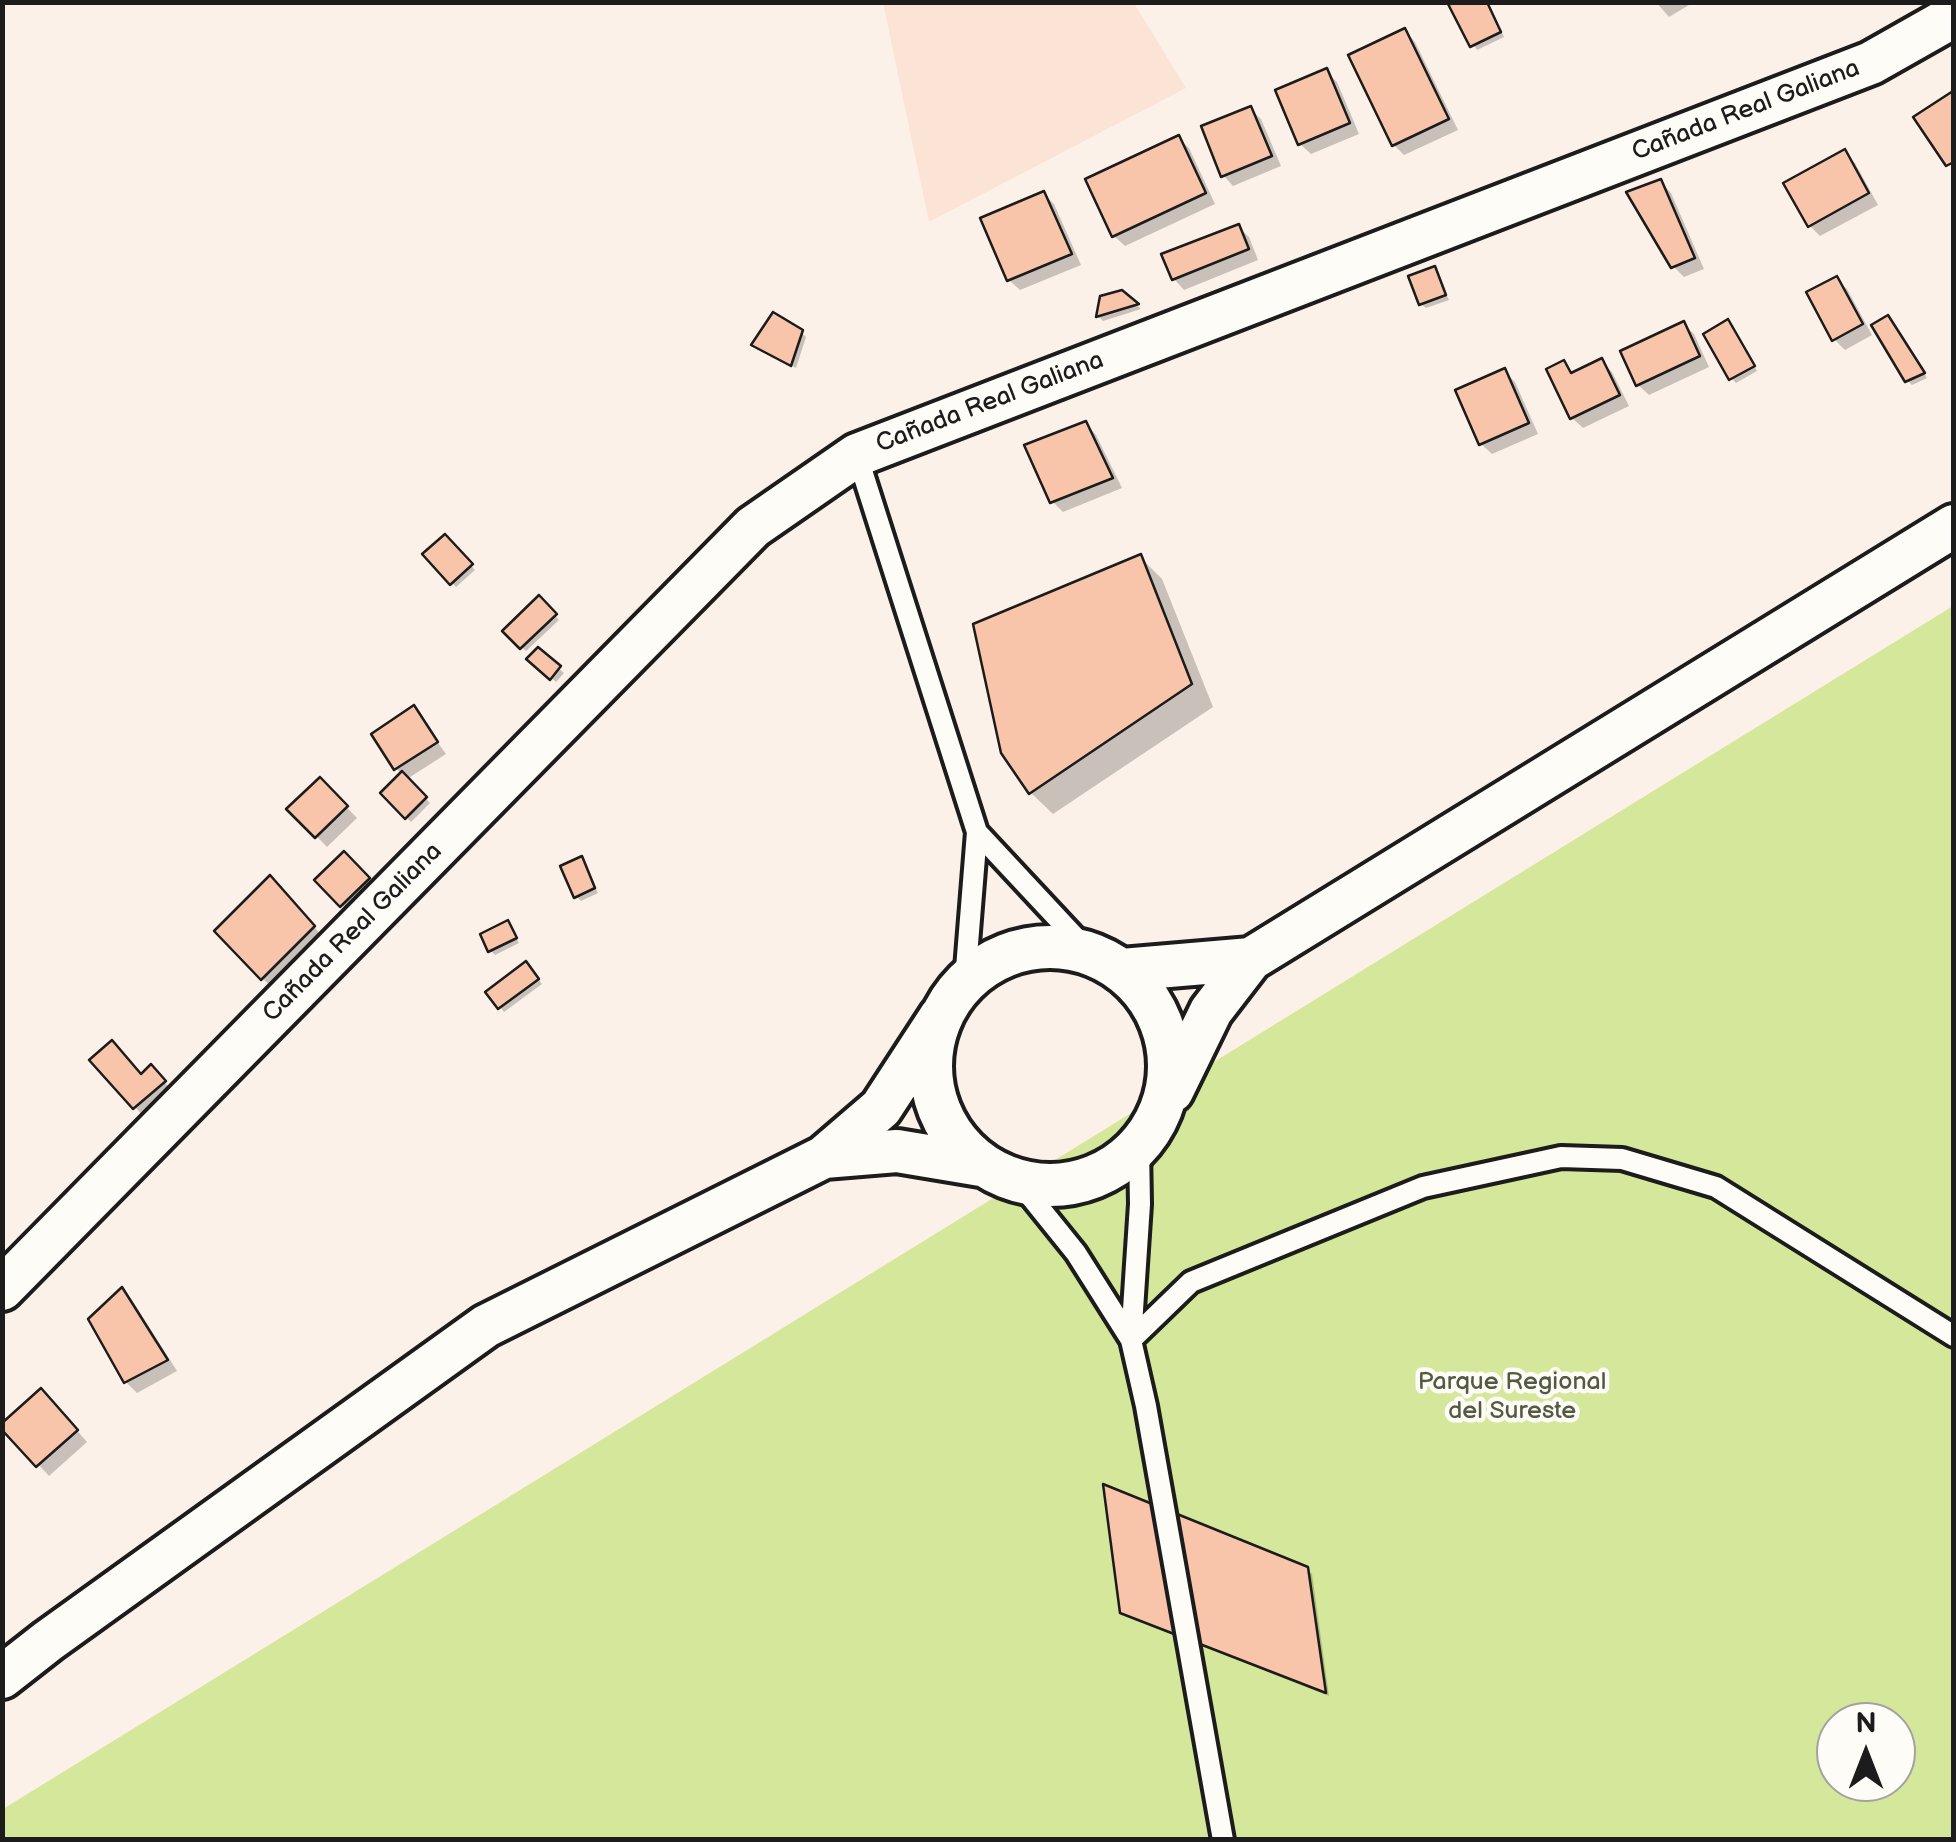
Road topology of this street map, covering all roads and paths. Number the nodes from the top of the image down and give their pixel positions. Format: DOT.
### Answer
graph roads {
  1 [pos="1954,16"];
  2 [pos="857,455"];
  3 [pos="1954,526"];
  4 [pos="978,832"];
  5 [pos="1251,959"];
  6 [pos="1106,961"];
  7 [pos="965,982"];
  8 [pos="941,1016"];
  9 [pos="1150,1130"];
  10 [pos="824,1156"];
  11 [pos="1000,1173"];
  12 [pos="2,1289"];
  13 [pos="1954,1336"];
  14 [pos="1131,1340"];
  15 [pos="48,1641"];
  16 [pos="2,1660"];
  17 [pos="2,1669"];
  18 [pos="2,1677"];
  19 [pos="1223,1840"];
  1 -- 2 [label="street, Cañada Real Galiana"];
  2 -- 4 [label="lane"];
  2 -- 12 [label="street, Cañada Real Galiana"];
  3 -- 5 [label="street"];
  4 -- 6 [label="lane"];
  4 -- 7 [label="lane"];
  5 -- 6 [label="street"];
  5 -- 9 [label="street"];
  6 -- 7 [label="street"];
  6 -- 9 [label="street"];
  7 -- 8 [label="street"];
  8 -- 10 [label="street"];
  8 -- 11 [label="street"];
  9 -- 11 [label="street"];
  9 -- 14 [label="lane"];
  10 -- 11 [label="street"];
  10 -- 15 [label="street"];
  11 -- 14 [label="lane"];
  13 -- 14 [label="lane"];
  14 -- 19 [label="lane"];
  15 -- 16 [label="lane"];
  15 -- 17 [label="street"];
  15 -- 18 [label="street"];
}
